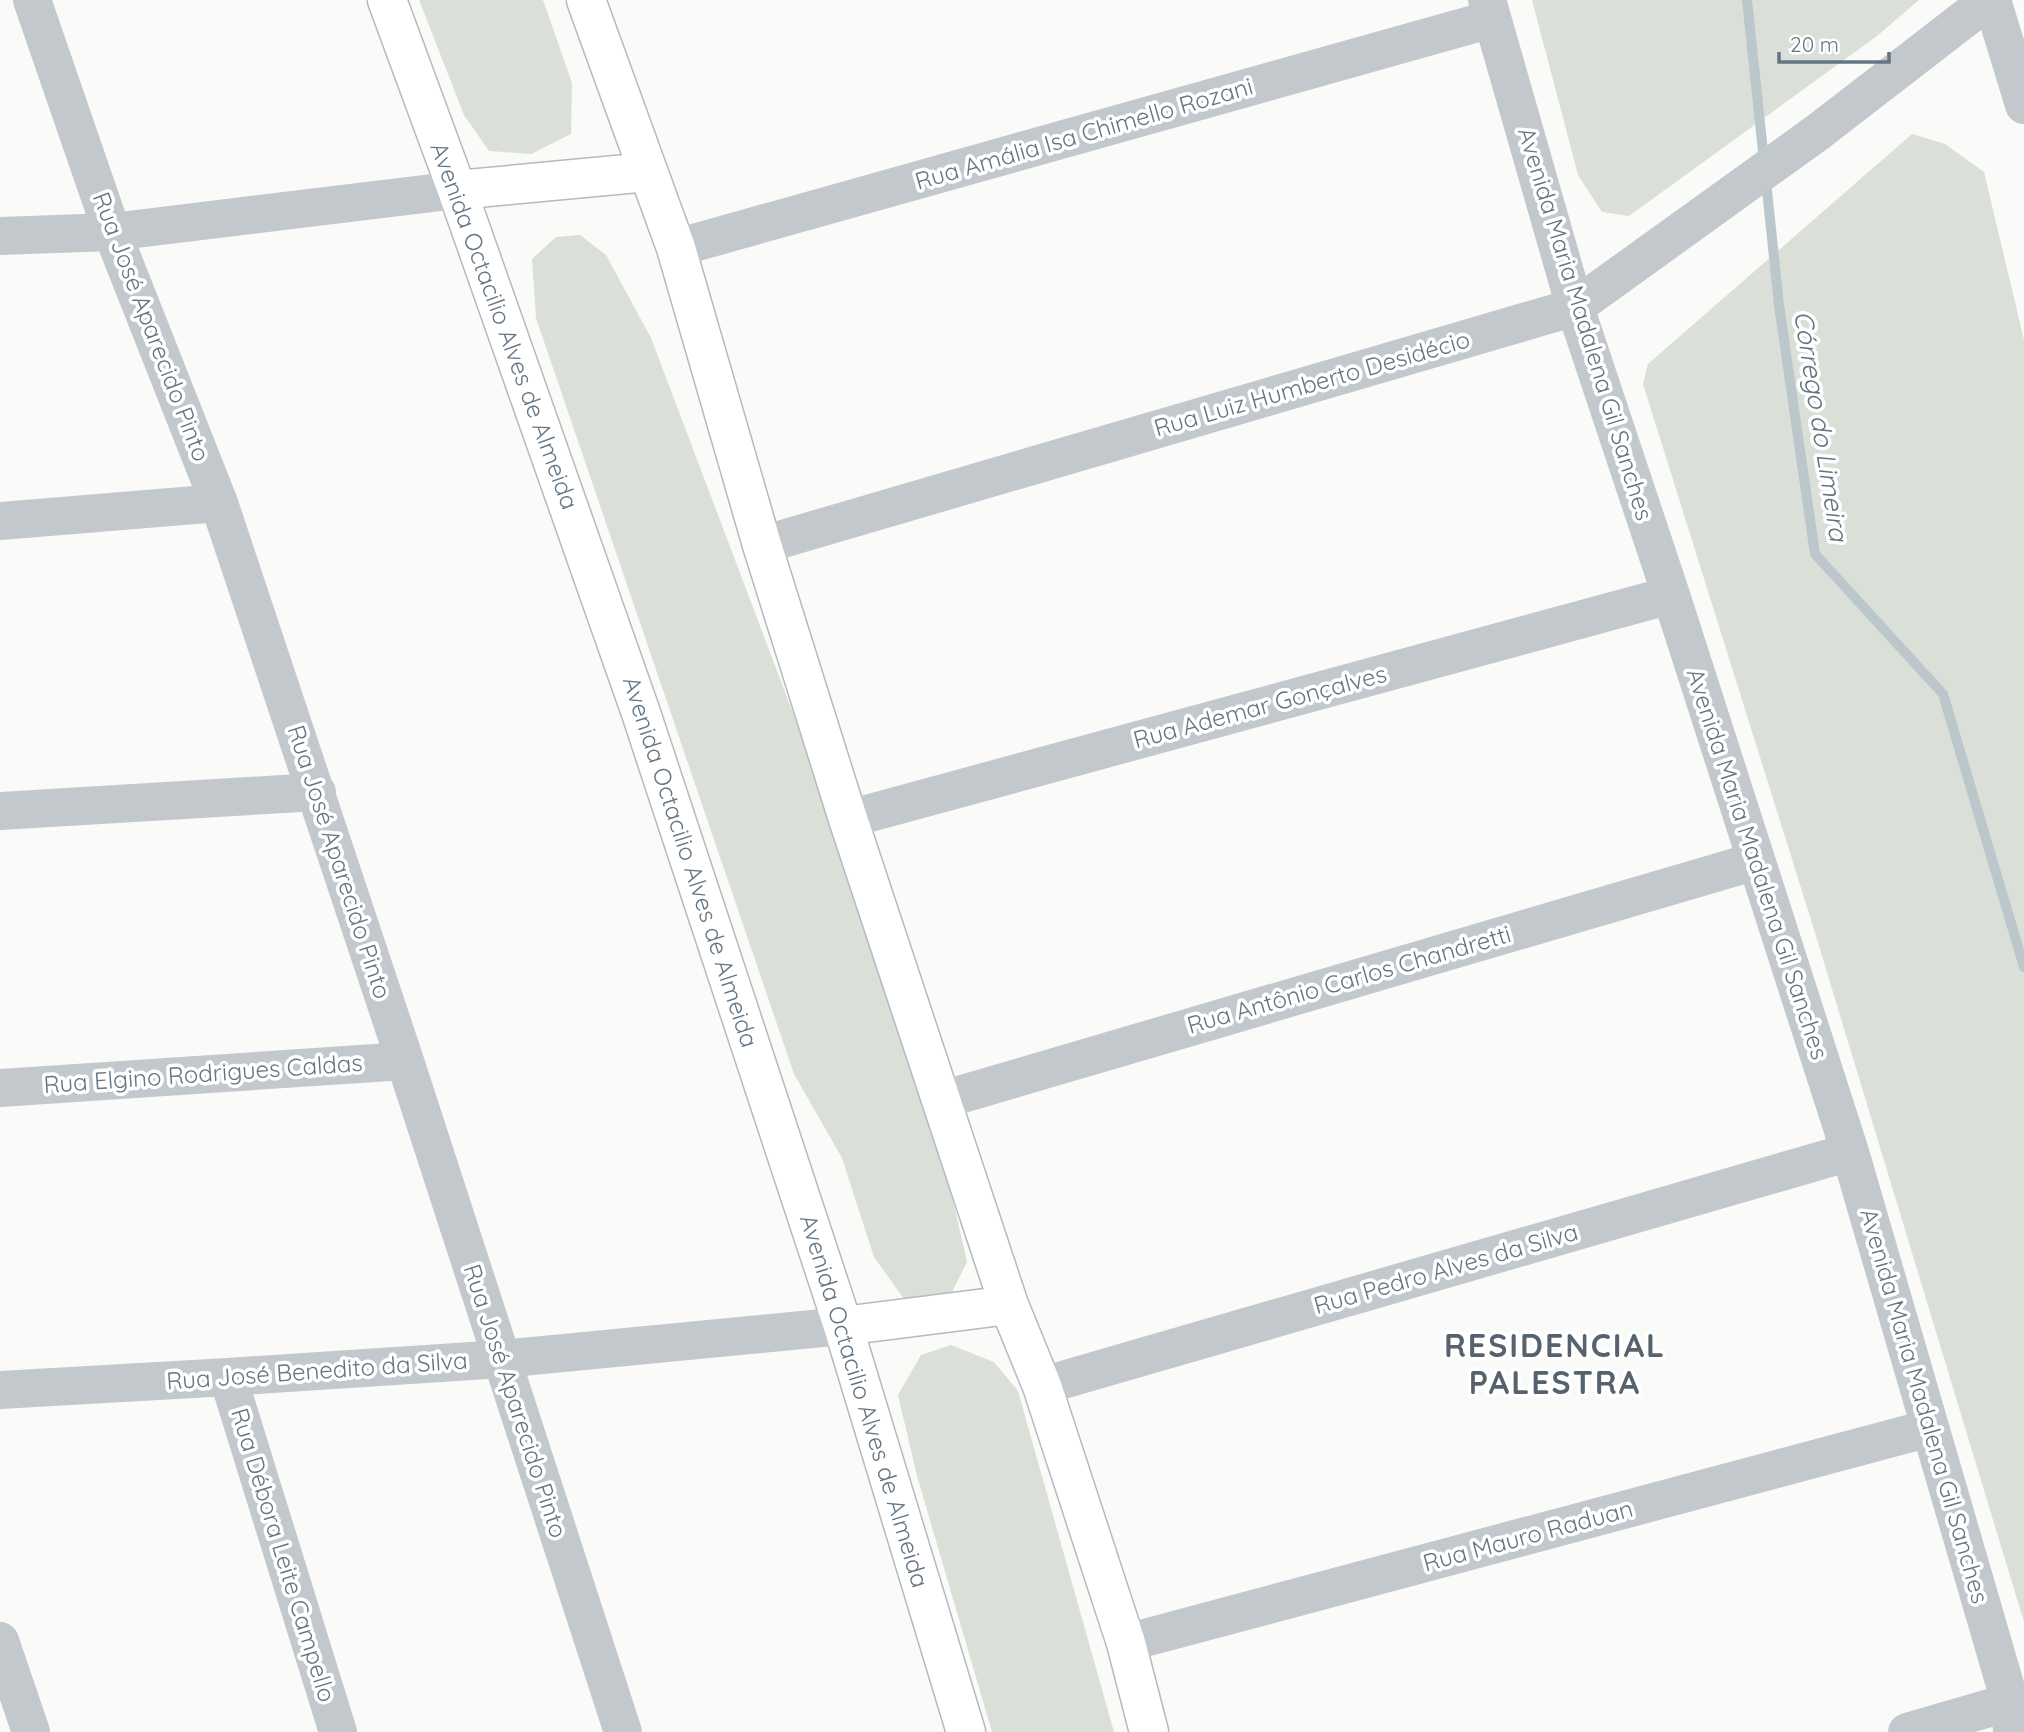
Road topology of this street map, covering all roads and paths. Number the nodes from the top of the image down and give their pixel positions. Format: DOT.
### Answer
graph roads {
  1 [pos="32,0"];
  2 [pos="387,0"];
  3 [pos="586,0"];
  4 [pos="1990,0"];
  5 [pos="1490,10"];
  6 [pos="2024,105"];
  7 [pos="648,172"];
  8 [pos="457,190"];
  9 [pos="112,232"];
  10 [pos="0,236"];
  11 [pos="676,248"];
  12 [pos="1574,307"];
  13 [pos="219,503"];
  14 [pos="0,521"];
  15 [pos="762,545"];
  16 [pos="1671,596"];
  17 [pos="317,792"];
  18 [pos="0,811"];
  19 [pos="848,819"];
  20 [pos="1756,861"];
  21 [pos="405,1061"];
  22 [pos="0,1088"];
  23 [pos="942,1100"];
  24 [pos="1850,1152"];
  25 [pos="1009,1305"];
  26 [pos="843,1325"];
  27 [pos="502,1359"];
  28 [pos="228,1377"];
  29 [pos="1042,1386"];
  30 [pos="0,1390"];
  31 [pos="1930,1429"];
  32 [pos="0,1641"];
  33 [pos="1126,1643"];
  34 [pos="2011,1717"];
  35 [pos="31,1732"];
  36 [pos="338,1732"];
  37 [pos="623,1732"];
  38 [pos="966,1732"];
  39 [pos="1149,1732"];
  40 [pos="1907,1732"];
  1 -- 9 [label="street, Rua José Aparecido Pinto"];
  2 -- 8 [label="main road, Avenida Octacilio Alves de Almeida"];
  3 -- 7 [label="main road"];
  4 -- 6 [label="street"];
  4 -- 12 [label="street, Rua Luiz Humberto Desidécio"];
  5 -- 11 [label="street, Rua Amália Isa Chimello Rozani"];
  5 -- 12 [label="street, Avenida Maria Madalena Gil Sanches"];
  7 -- 8 [label="main road"];
  7 -- 11 [label="main road"];
  8 -- 9 [label="street"];
  8 -- 26 [label="main road, Avenida Octacilio Alves de Almeida"];
  9 -- 10 [label="street"];
  9 -- 13 [label="street, Rua José Aparecido Pinto"];
  11 -- 15 [label="main road"];
  12 -- 15 [label="street, Rua Luiz Humberto Desidécio"];
  12 -- 16 [label="street, Avenida Maria Madalena Gil Sanches"];
  13 -- 14 [label="street"];
  13 -- 17 [label="street, Rua José Aparecido Pinto"];
  15 -- 19 [label="main road"];
  16 -- 19 [label="street, Rua Ademar Gonçalves"];
  16 -- 20 [label="street, Avenida Maria Madalena Gil Sanches"];
  17 -- 18 [label="street"];
  17 -- 21 [label="street, Rua José Aparecido Pinto"];
  19 -- 23 [label="main road"];
  20 -- 23 [label="street, Rua Antônio Carlos Chandretti"];
  20 -- 24 [label="street, Avenida Maria Madalena Gil Sanches"];
  21 -- 22 [label="street, Rua Elgino Rodrigues Caldas"];
  21 -- 27 [label="street, Rua José Aparecido Pinto"];
  23 -- 25 [label="main road"];
  24 -- 29 [label="street, Rua Pedro Alves da Silva"];
  24 -- 31 [label="street, Avenida Maria Madalena Gil Sanches"];
  25 -- 26 [label="main road"];
  25 -- 29 [label="main road"];
  26 -- 27 [label="street, Rua José Benedito da Silva"];
  26 -- 38 [label="main road, Avenida Octacilio Alves de Almeida"];
  27 -- 28 [label="street, Rua José Benedito da Silva"];
  27 -- 37 [label="street, Rua José Aparecido Pinto"];
  28 -- 30 [label="street, Rua José Benedito da Silva"];
  28 -- 36 [label="street, Rua Débora Leite Campello"];
  29 -- 33 [label="main road"];
  31 -- 33 [label="street, Rua Mauro Raduan"];
  31 -- 34 [label="street, Avenida Maria Madalena Gil Sanches"];
  32 -- 35 [label="street"];
  33 -- 39 [label="main road"];
  34 -- 40 [label="street"];
}
